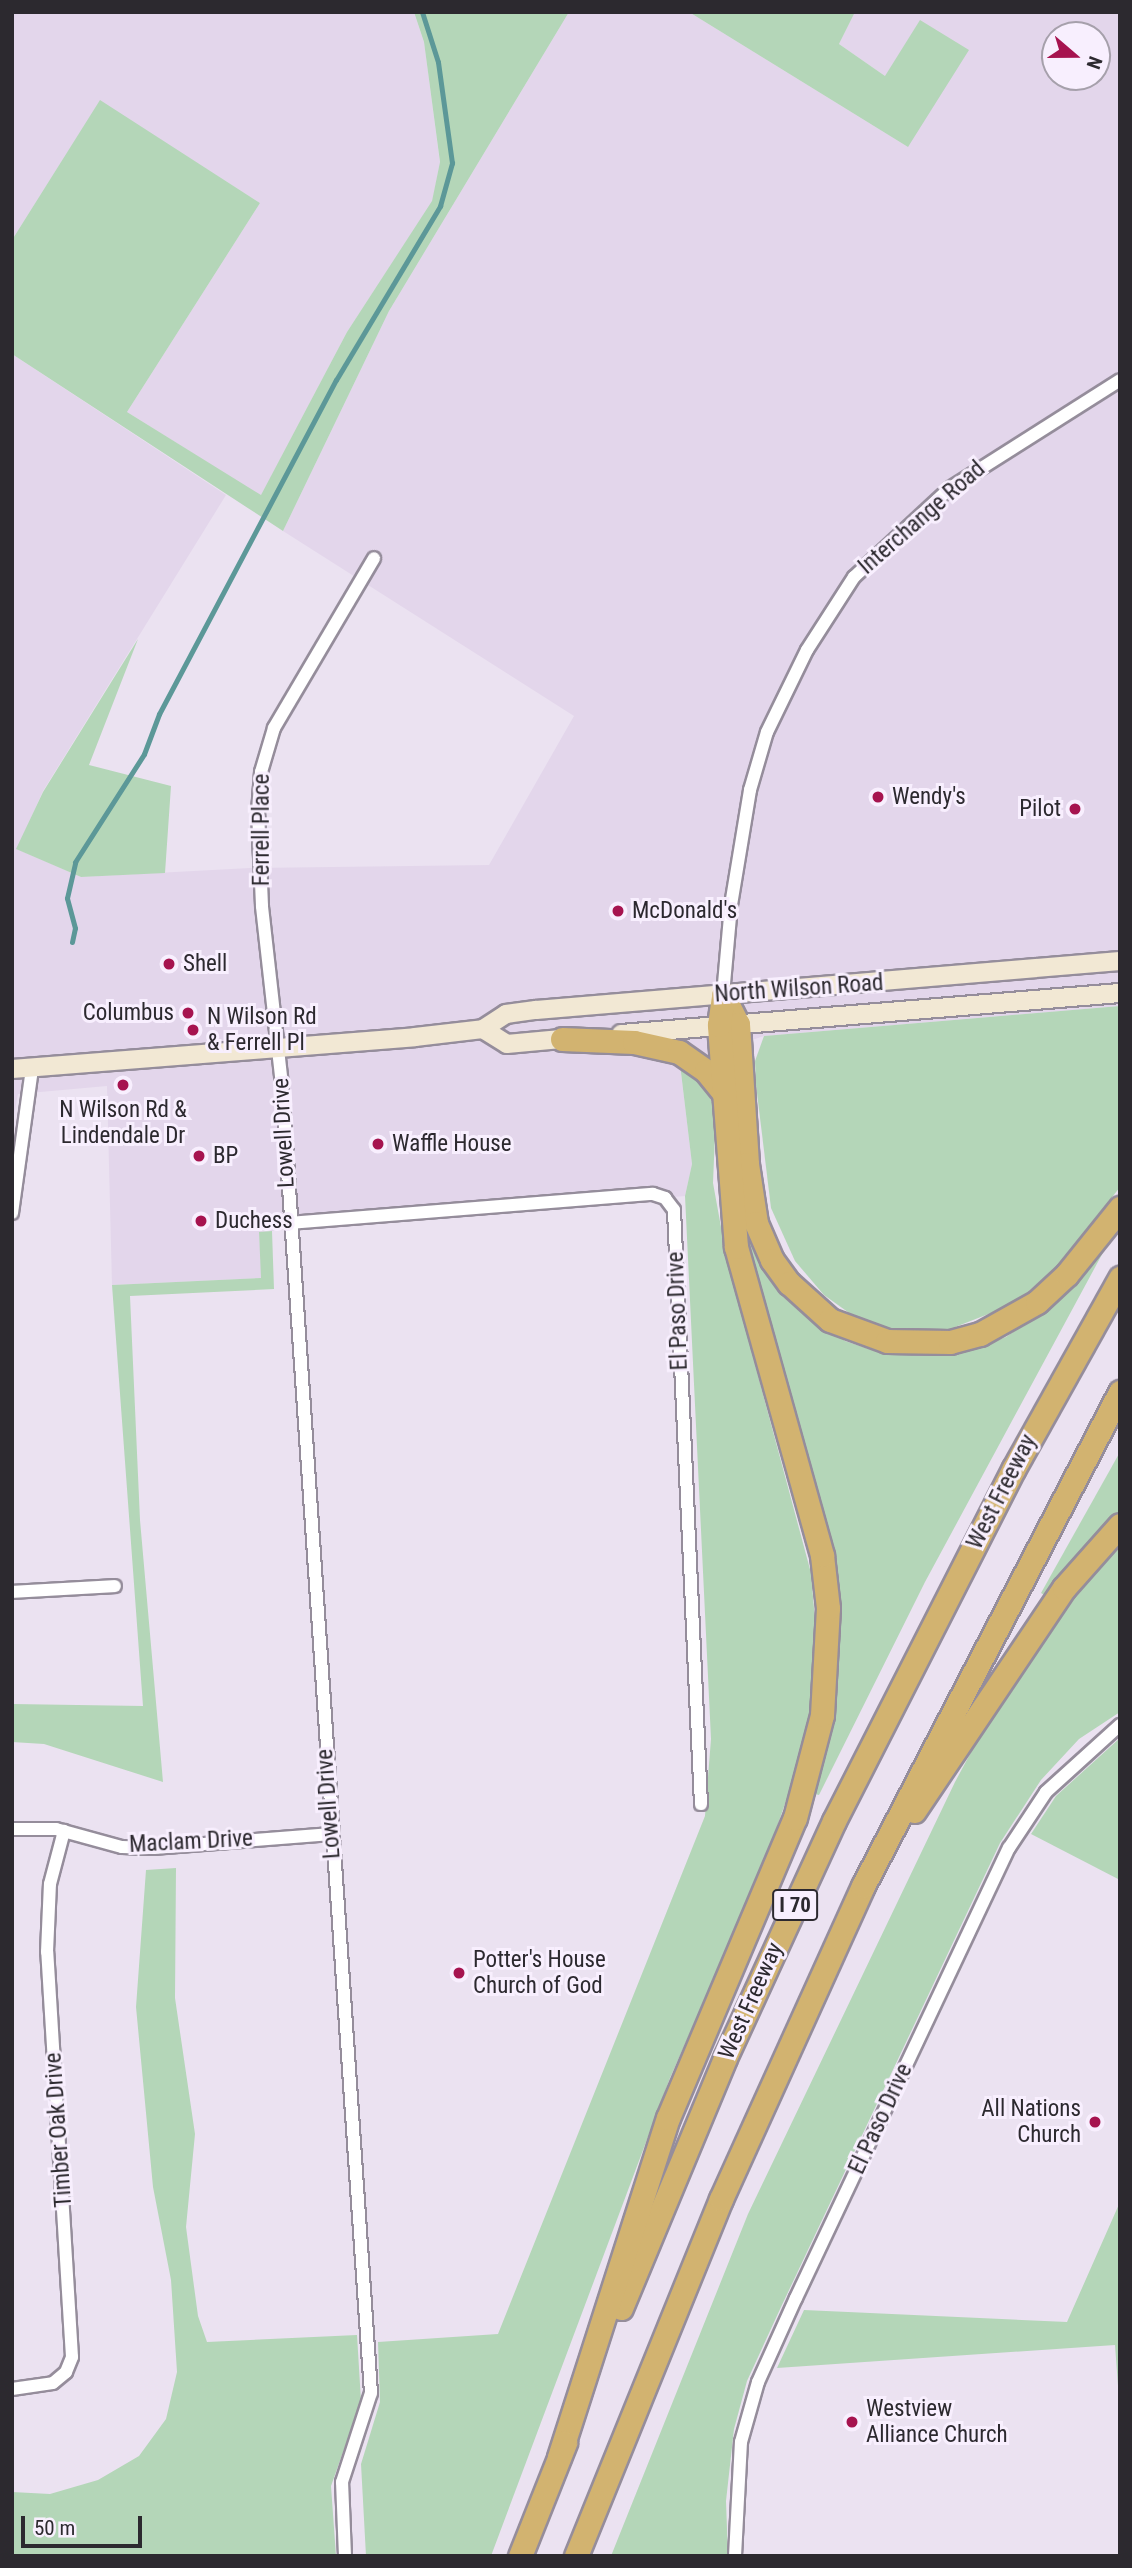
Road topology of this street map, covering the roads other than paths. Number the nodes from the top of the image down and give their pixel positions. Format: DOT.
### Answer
graph roads {
  1 [pos="1120,380"];
  2 [pos="374,558"];
  3 [pos="1120,961"];
  4 [pos="1120,993"];
  5 [pos="723,995"];
  6 [pos="728,1025"];
  7 [pos="483,1029"];
  8 [pos="562,1039"];
  9 [pos="279,1047"];
  10 [pos="32,1068"];
  11 [pos="12,1069"];
  12 [pos="724,1093"];
  13 [pos="1120,1208"];
  14 [pos="12,1213"];
  15 [pos="289,1223"];
  16 [pos="1120,1278"];
  17 [pos="1120,1392"];
  18 [pos="1120,1525"];
  19 [pos="116,1586"];
  20 [pos="12,1592"];
  21 [pos="1120,1725"];
  22 [pos="701,1804"];
  23 [pos="12,1829"];
  24 [pos="64,1831"];
  25 [pos="331,1834"];
  26 [pos="863,1886"];
  27 [pos="12,2389"];
  28 [pos="559,2457"];
  29 [pos="345,2556"];
  30 [pos="520,2556"];
  31 [pos="576,2556"];
  32 [pos="735,2556"];
  1 -- 5 [label="street, Interchange Road"];
  2 -- 9 [label="street, Ferrell Place"];
  3 -- 5 [label="main road, North Wilson Road"];
  4 -- 6 [label="main road, North Wilson Road"];
  5 -- 6 [label="highway"];
  5 -- 7 [label="main road, North Wilson Road"];
  6 -- 8 [label="main road, North Wilson Road"];
  6 -- 12 [label="highway"];
  6 -- 13 [label="highway"];
  7 -- 8 [label="main road, North Wilson Road"];
  7 -- 9 [label="main road, North Wilson Road"];
  8 -- 12 [label="highway"];
  9 -- 10 [label="main road, North Wilson Road"];
  9 -- 15 [label="street, Lowell Drive"];
  10 -- 11 [label="main road, North Wilson Road"];
  10 -- 14 [label="street"];
  12 -- 28 [label="highway"];
  15 -- 22 [label="street, El Paso Drive"];
  15 -- 25 [label="street, Lowell Drive"];
  16 -- 28 [label="highway, West Freeway / I 70"];
  17 -- 26 [label="highway, I 70"];
  18 -- 26 [label="highway"];
  19 -- 20 [label="street"];
  21 -- 32 [label="street, El Paso Drive"];
  23 -- 24 [label="street, Maclam Drive"];
  24 -- 25 [label="street, Maclam Drive"];
  24 -- 27 [label="street, Timber Oak Drive"];
  25 -- 29 [label="street, Lowell Drive"];
  26 -- 31 [label="highway, I 70"];
  28 -- 30 [label="highway, West Freeway / I 70"];
}
